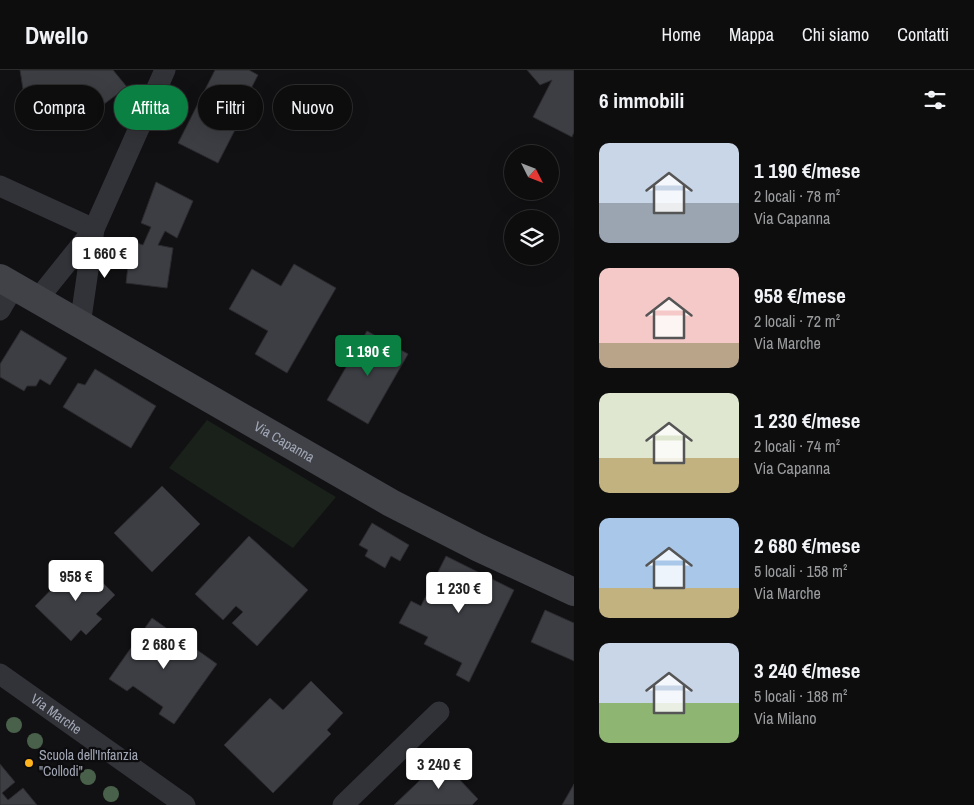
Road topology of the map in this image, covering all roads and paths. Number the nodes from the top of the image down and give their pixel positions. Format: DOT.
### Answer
graph roads {
  1 [pos="165,70"];
  2 [pos="0,186"];
  3 [pos="94,229"];
  4 [pos="17,288"];
  5 [pos="0,310"];
  6 [pos="80,325"];
  7 [pos="574,592"];
  8 [pos="0,674"];
  9 [pos="439,712"];
  10 [pos="185,805"];
  11 [pos="343,805"];
  1 -- 3 [label="street"];
  2 -- 3 [label="street"];
  3 -- 4 [label="street"];
  3 -- 6 [label="street"];
  4 -- 5 [label="street"];
  4 -- 6 [label="main road, Via Capanna"];
  6 -- 7 [label="main road, Via Capanna"];
  8 -- 10 [label="street, Via Marche"];
  9 -- 11 [label="street"];
}
